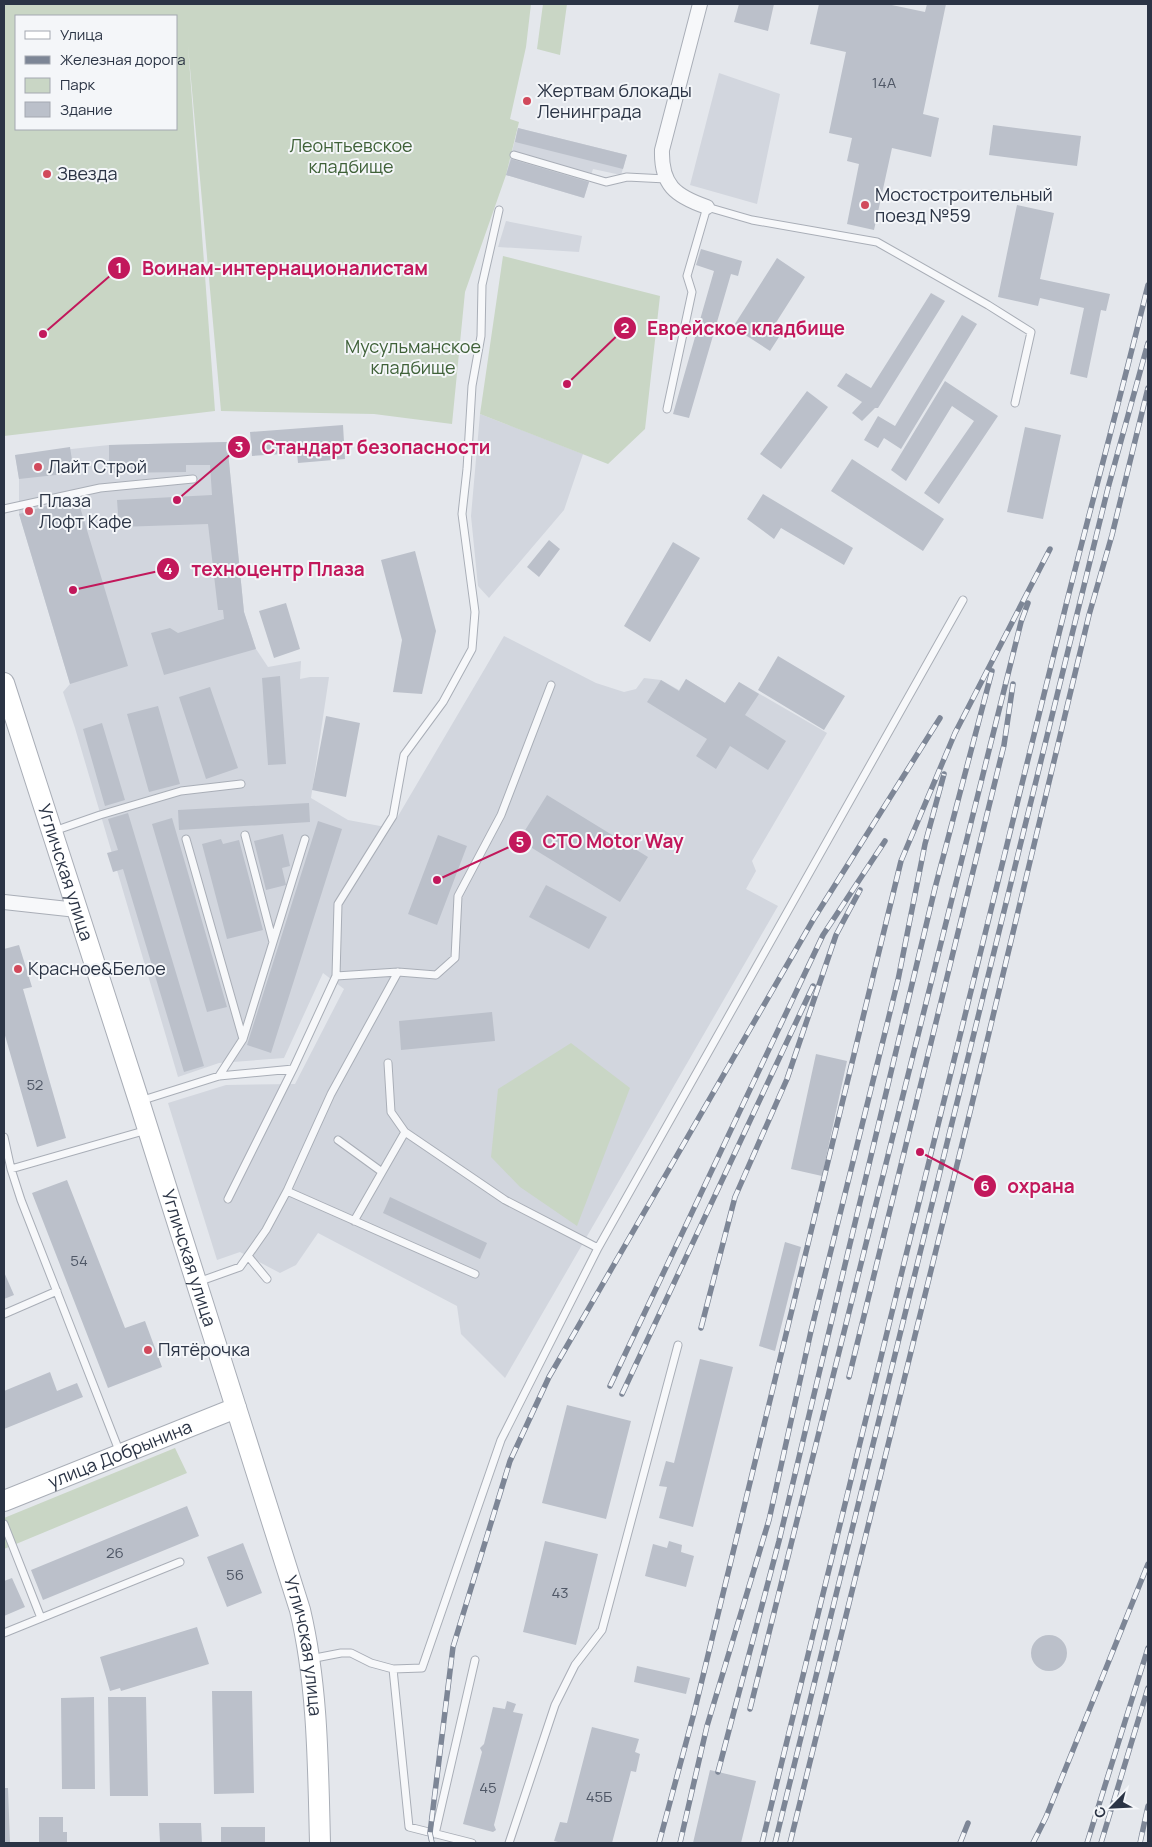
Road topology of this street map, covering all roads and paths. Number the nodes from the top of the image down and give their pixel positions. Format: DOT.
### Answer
graph roads {
  1 [pos="700,4"];
  2 [pos="514,155"];
  3 [pos="666,179"];
  4 [pos="707,207"];
  5 [pos="499,210"];
  6 [pos="1015,403"];
  7 [pos="667,409"];
  8 [pos="193,479"];
  9 [pos="4,509"];
  10 [pos="964,600"];
  11 [pos="4,683"];
  12 [pos="551,685"];
  13 [pos="241,784"];
  14 [pos="52,832"];
  15 [pos="245,835"];
  16 [pos="186,839"];
  17 [pos="305,839"];
  18 [pos="4,902"];
  19 [pos="77,910"];
  20 [pos="273,942"];
  21 [pos="398,972"];
  22 [pos="336,976"];
  23 [pos="243,1039"];
  24 [pos="388,1063"];
  25 [pos="292,1069"];
  26 [pos="219,1076"];
  27 [pos="139,1101"];
  28 [pos="148,1129"];
  29 [pos="405,1132"];
  30 [pos="4,1137"];
  31 [pos="338,1140"];
  32 [pos="11,1169"];
  33 [pos="382,1172"];
  34 [pos="287,1191"];
  35 [pos="228,1199"];
  36 [pos="354,1221"];
  37 [pos="598,1248"];
  38 [pos="248,1256"];
  39 [pos="475,1274"];
  40 [pos="267,1279"];
  41 [pos="196,1283"];
  42 [pos="57,1291"];
  43 [pos="4,1314"];
  44 [pos="678,1345"];
  45 [pos="236,1408"];
  46 [pos="121,1454"];
  47 [pos="4,1501"];
  48 [pos="4,1524"];
  49 [pos="180,1562"];
  50 [pos="41,1618"];
  51 [pos="4,1633"];
  52 [pos="310,1659"];
  53 [pos="475,1660"];
  54 [pos="393,1669"];
  55 [pos="435,1834"];
  56 [pos="320,1843"];
  57 [pos="472,1843"];
  58 [pos="509,1843"];
  1 -- 3 [label="street"];
  2 -- 3 [label="lane"];
  3 -- 4 [label="street"];
  4 -- 6 [label="lane"];
  4 -- 7 [label="lane"];
  5 -- 22 [label="lane"];
  8 -- 9 [label="lane"];
  10 -- 37 [label="lane"];
  11 -- 14 [label="main road, Угличская улица"];
  12 -- 21 [label="lane"];
  13 -- 14 [label="lane"];
  14 -- 19 [label="main road, Угличская улица"];
  15 -- 20 [label="lane"];
  16 -- 23 [label="lane"];
  17 -- 20 [label="lane"];
  18 -- 19 [label="street"];
  19 -- 27 [label="main road, Угличская улица"];
  20 -- 23 [label="lane"];
  21 -- 22 [label="lane"];
  21 -- 34 [label="lane"];
  22 -- 25 [label="lane"];
  23 -- 26 [label="lane"];
  24 -- 29 [label="lane"];
  25 -- 26 [label="lane"];
  25 -- 35 [label="lane"];
  26 -- 27 [label="lane"];
  27 -- 28 [label="main road, Угличская улица"];
  28 -- 32 [label="lane"];
  28 -- 41 [label="main road, Угличская улица"];
  29 -- 33 [label="lane"];
  29 -- 37 [label="lane"];
  30 -- 32 [label="lane"];
  31 -- 33 [label="lane"];
  32 -- 42 [label="lane"];
  33 -- 36 [label="lane"];
  34 -- 36 [label="lane"];
  34 -- 38 [label="lane"];
  36 -- 39 [label="lane"];
  37 -- 54 [label="lane"];
  38 -- 40 [label="lane"];
  38 -- 41 [label="lane"];
  41 -- 45 [label="main road, Угличская улица"];
  42 -- 43 [label="lane"];
  42 -- 46 [label="lane"];
  44 -- 58 [label="lane"];
  45 -- 46 [label="main road, улица Добрынина"];
  45 -- 52 [label="main road, Угличская улица"];
  46 -- 47 [label="main road, улица Добрынина"];
  48 -- 50 [label="lane"];
  49 -- 50 [label="lane"];
  50 -- 51 [label="lane"];
  52 -- 54 [label="lane"];
  52 -- 56 [label="main road, Угличская улица"];
  53 -- 55 [label="lane"];
  54 -- 55 [label="lane"];
  55 -- 57 [label="lane"];
}
